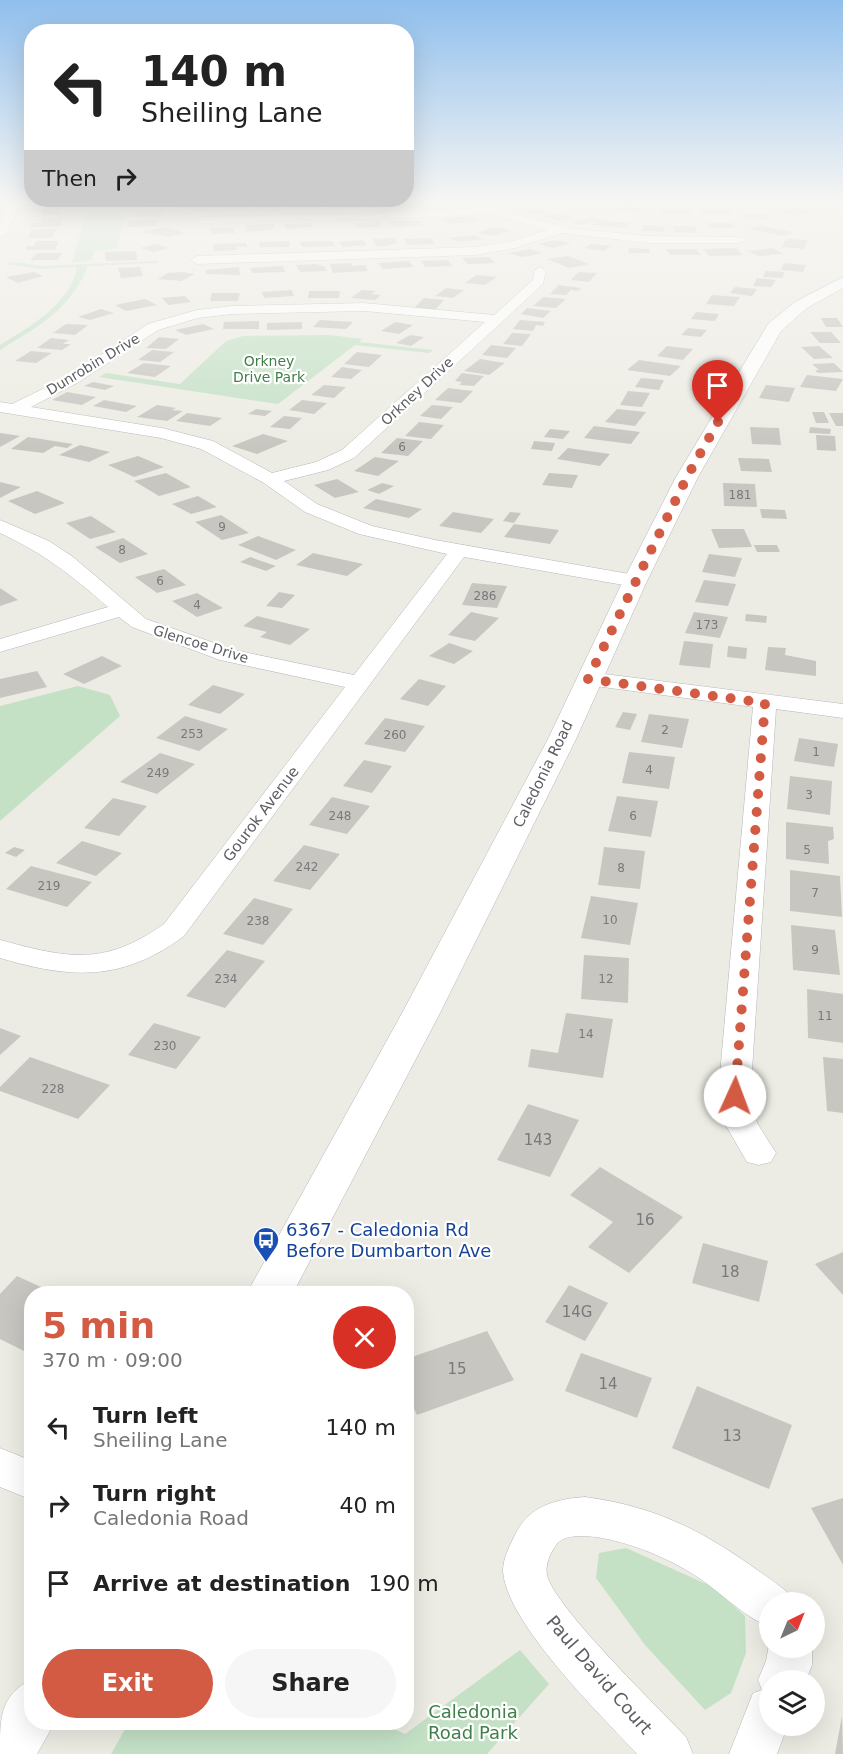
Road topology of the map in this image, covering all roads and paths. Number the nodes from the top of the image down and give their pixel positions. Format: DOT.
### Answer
graph roads {
  1 [pos="537,284"];
  2 [pos="840,284"];
  3 [pos="494,319"];
  4 [pos="7,408"];
  5 [pos="270,479"];
  6 [pos="0,526"];
  7 [pos="460,549"];
  8 [pos="635,581"];
  9 [pos="121,610"];
  10 [pos="0,646"];
  11 [pos="588,679"];
  12 [pos="360,683"];
  13 [pos="765,703"];
  14 [pos="843,711"];
  15 [pos="0,949"];
  16 [pos="759,1154"];
  17 [pos="274,1286"];
  18 [pos="0,1467"];
  19 [pos="24,1478"];
  20 [pos="759,1598"];
  21 [pos="24,1720"];
  22 [pos="760,1736"];
  23 [pos="3,1754"];
  24 [pos="669,1754"];
  25 [pos="753,1754"];
  1 -- 3 [label="street, Orkney Drive"];
  2 -- 8 [label="street, Caledonia Road"];
  3 -- 4 [label="street, Dunrobin Drive"];
  3 -- 5 [label="street, Orkney Drive"];
  4 -- 5 [label="street"];
  5 -- 7 [label="street"];
  6 -- 9 [label="street, Glencoe Drive"];
  7 -- 8 [label="street"];
  7 -- 12 [label="street, Gourok Avenue"];
  8 -- 11 [label="street, Caledonia Road"];
  9 -- 10 [label="street"];
  9 -- 12 [label="street, Glencoe Drive"];
  11 -- 13 [label="street"];
  11 -- 17 [label="street, Caledonia Road"];
  12 -- 15 [label="street, Gourok Avenue"];
  13 -- 14 [label="street"];
  13 -- 16 [label="street"];
  18 -- 19 [label="street"];
  20 -- 24 [label="street, Paul David Court"];
  21 -- 23 [label="street"];
  22 -- 25 [label="street"];
}
